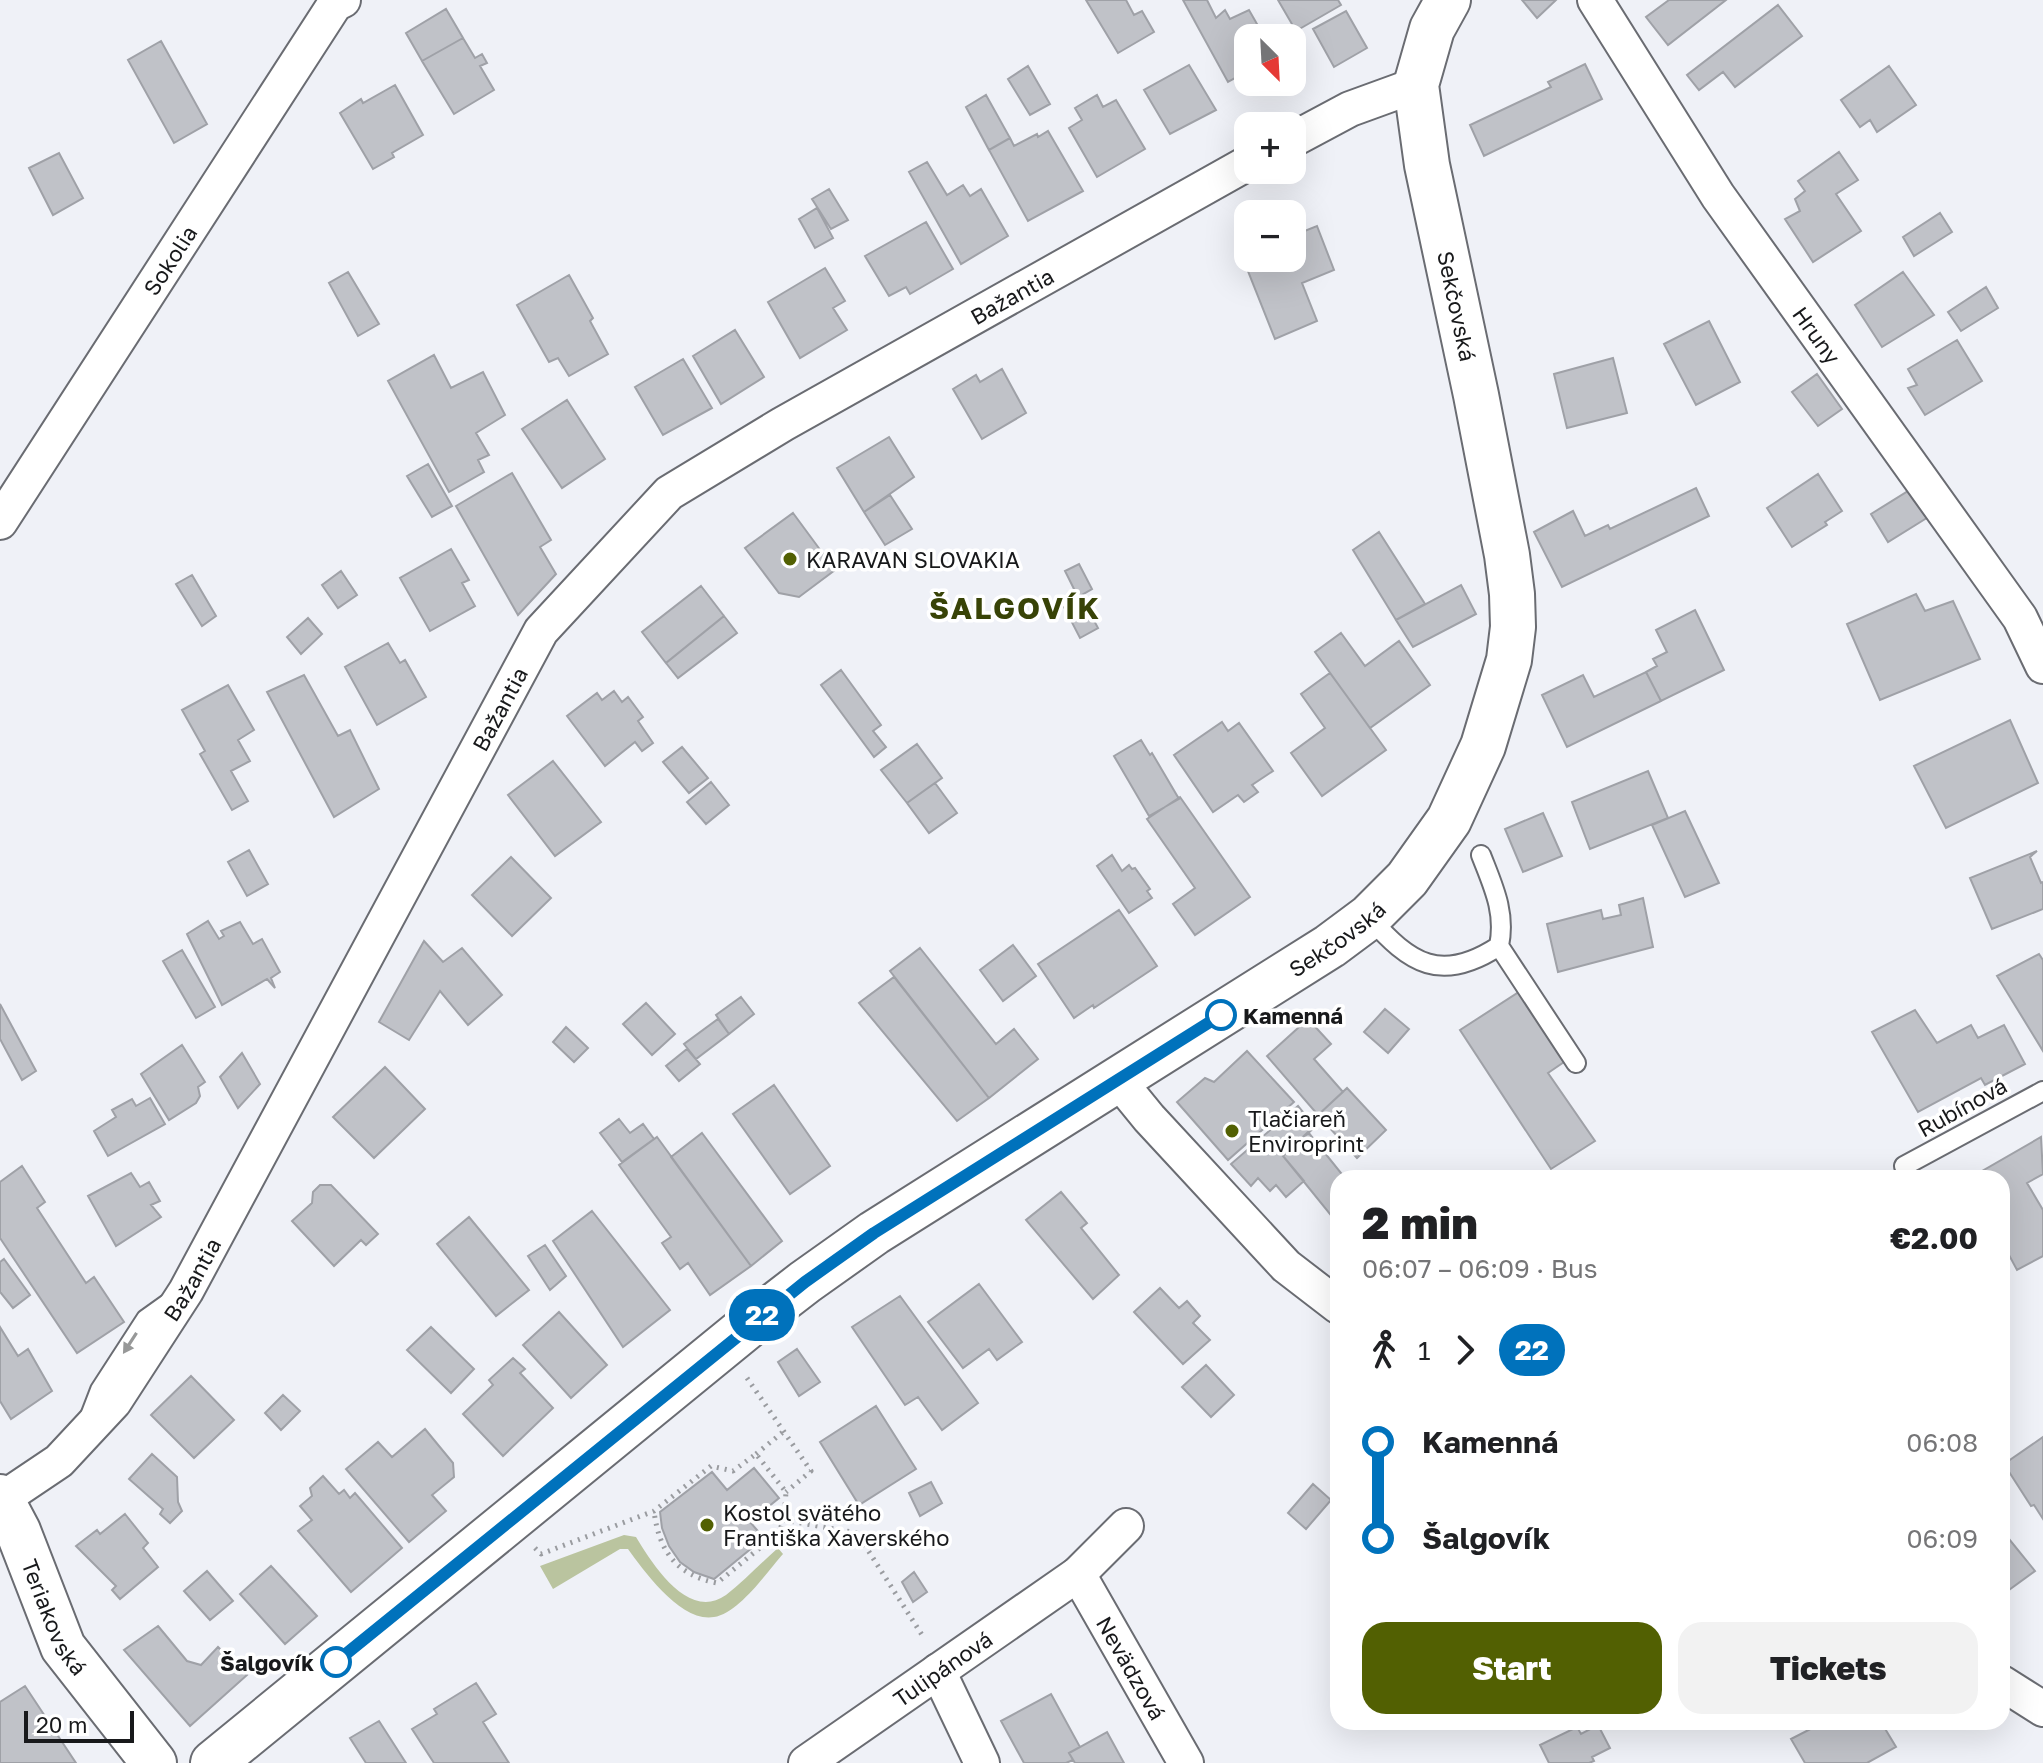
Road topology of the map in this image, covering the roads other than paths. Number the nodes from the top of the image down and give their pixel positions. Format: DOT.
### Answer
graph roads {
  1 [pos="343,0"];
  2 [pos="1448,0"];
  3 [pos="1595,0"];
  4 [pos="1416,85"];
  5 [pos="1306,133"];
  6 [pos="1234,171"];
  7 [pos="0,522"];
  8 [pos="2043,666"];
  9 [pos="1481,855"];
  10 [pos="1369,917"];
  11 [pos="1499,946"];
  12 [pos="1576,1063"];
  13 [pos="1118,1080"];
  14 [pos="2043,1091"];
  15 [pos="1904,1166"];
  16 [pos="1330,1300"];
  17 [pos="1,1498"];
  18 [pos="1126,1526"];
  19 [pos="11,1546"];
  20 [pos="1078,1574"];
  21 [pos="940,1670"];
  22 [pos="2010,1687"];
  23 [pos="2041,1703"];
  24 [pos="154,1763"];
  25 [pos="213,1763"];
  26 [pos="806,1763"];
  27 [pos="982,1763"];
  28 [pos="1186,1763"];
  1 -- 7 [label="street, Sokolia"];
  2 -- 4 [label="street, Sekčovská"];
  3 -- 8 [label="street, Hruny"];
  4 -- 5 [label="street"];
  4 -- 10 [label="street, Sekčovská"];
  6 -- 17 [label="street, Bažantia"];
  9 -- 11 [label="lane"];
  10 -- 11 [label="lane"];
  10 -- 13 [label="street, Sekčovská"];
  11 -- 12 [label="lane"];
  13 -- 16 [label="street"];
  13 -- 25 [label="street, Sekčovská"];
  14 -- 15 [label="lane, Rubínová"];
  17 -- 19 [label="street, Teriakovská"];
  18 -- 20 [label="street, Tulipánová"];
  19 -- 24 [label="street, Teriakovská"];
  20 -- 21 [label="street, Tulipánová"];
  20 -- 28 [label="street, Nevädzová"];
  21 -- 26 [label="street, Tulipánová"];
  21 -- 27 [label="street"];
  22 -- 23 [label="street"];
}
